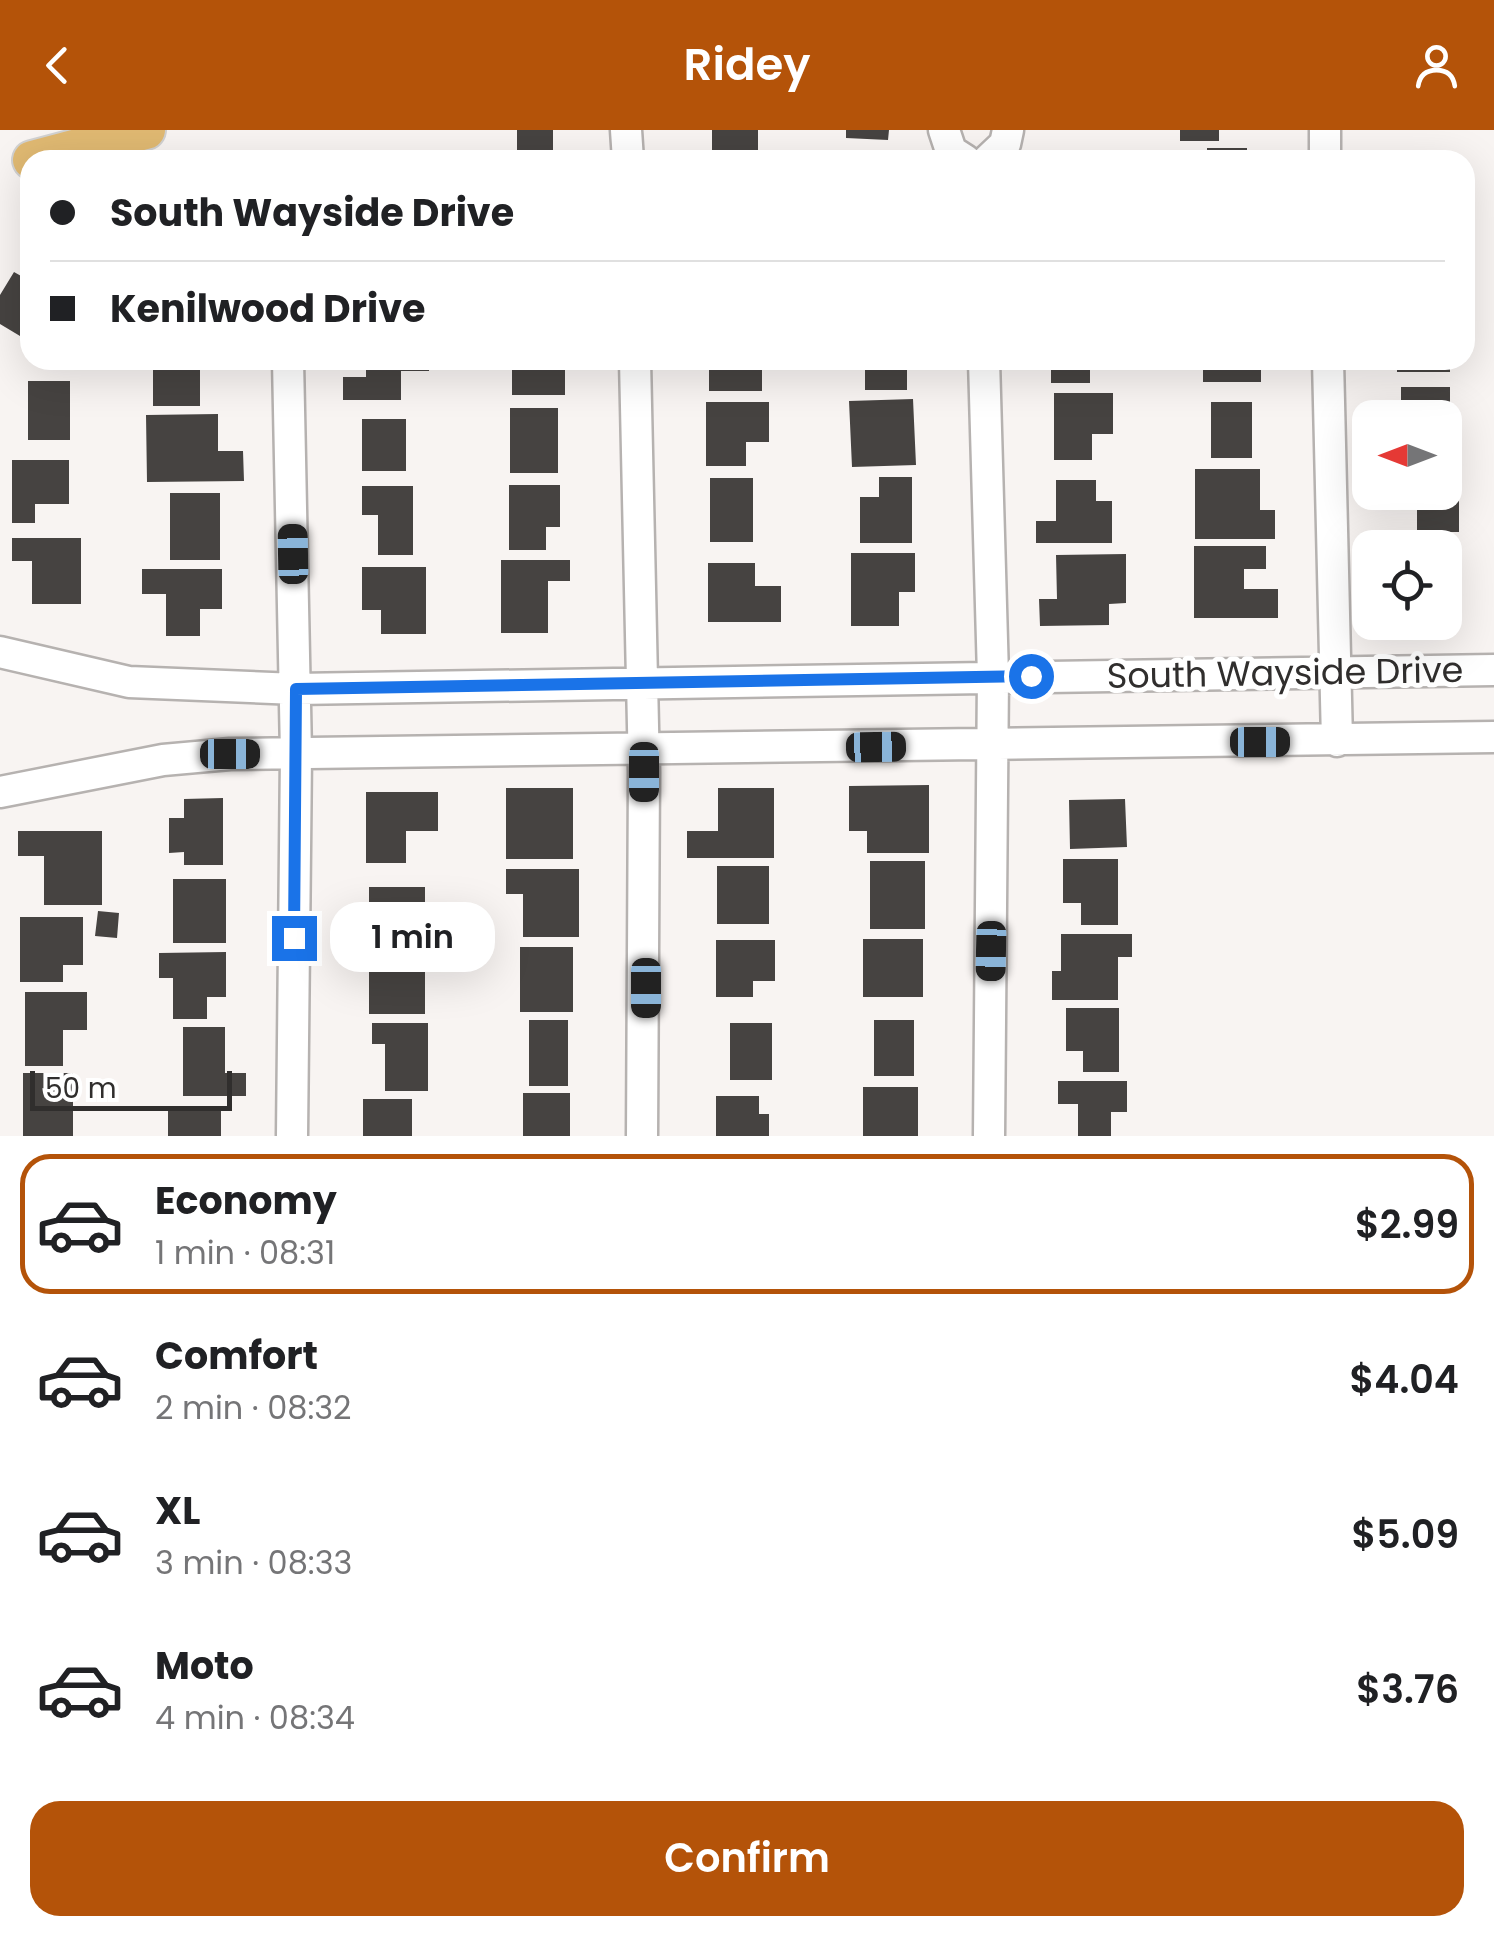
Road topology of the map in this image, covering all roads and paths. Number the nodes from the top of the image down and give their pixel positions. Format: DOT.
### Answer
graph roads {
  1 [pos="146,130"];
  2 [pos="69,150"];
  3 [pos="288,370"];
  4 [pos="635,370"];
  5 [pos="984,370"];
  6 [pos="1328,370"];
  7 [pos="0,652"];
  8 [pos="1494,670"];
  9 [pos="1334,672"];
  10 [pos="993,676"];
  11 [pos="642,684"];
  12 [pos="296,689"];
  13 [pos="1494,737"];
  14 [pos="1337,741"];
  15 [pos="993,745"];
  16 [pos="644,751"];
  17 [pos="296,754"];
  18 [pos="0,792"];
  19 [pos="292,1136"];
  20 [pos="642,1136"];
  21 [pos="989,1136"];
  1 -- 2 [label="main road"];
  3 -- 12 [label="street"];
  4 -- 11 [label="street"];
  5 -- 10 [label="street"];
  6 -- 9 [label="street"];
  7 -- 12 [label="street, South Wayside Drive"];
  8 -- 9 [label="street, South Wayside Drive"];
  9 -- 10 [label="street, South Wayside Drive"];
  9 -- 14 [label="street"];
  10 -- 11 [label="street, South Wayside Drive"];
  10 -- 15 [label="street"];
  11 -- 12 [label="street, South Wayside Drive"];
  11 -- 16 [label="street"];
  12 -- 17 [label="street"];
  13 -- 14 [label="street, South Wayside Drive"];
  14 -- 15 [label="street, South Wayside Drive"];
  15 -- 16 [label="street, South Wayside Drive"];
  15 -- 21 [label="street"];
  16 -- 17 [label="street, South Wayside Drive"];
  16 -- 20 [label="street"];
  17 -- 18 [label="street, South Wayside Drive"];
  17 -- 19 [label="street"];
}
